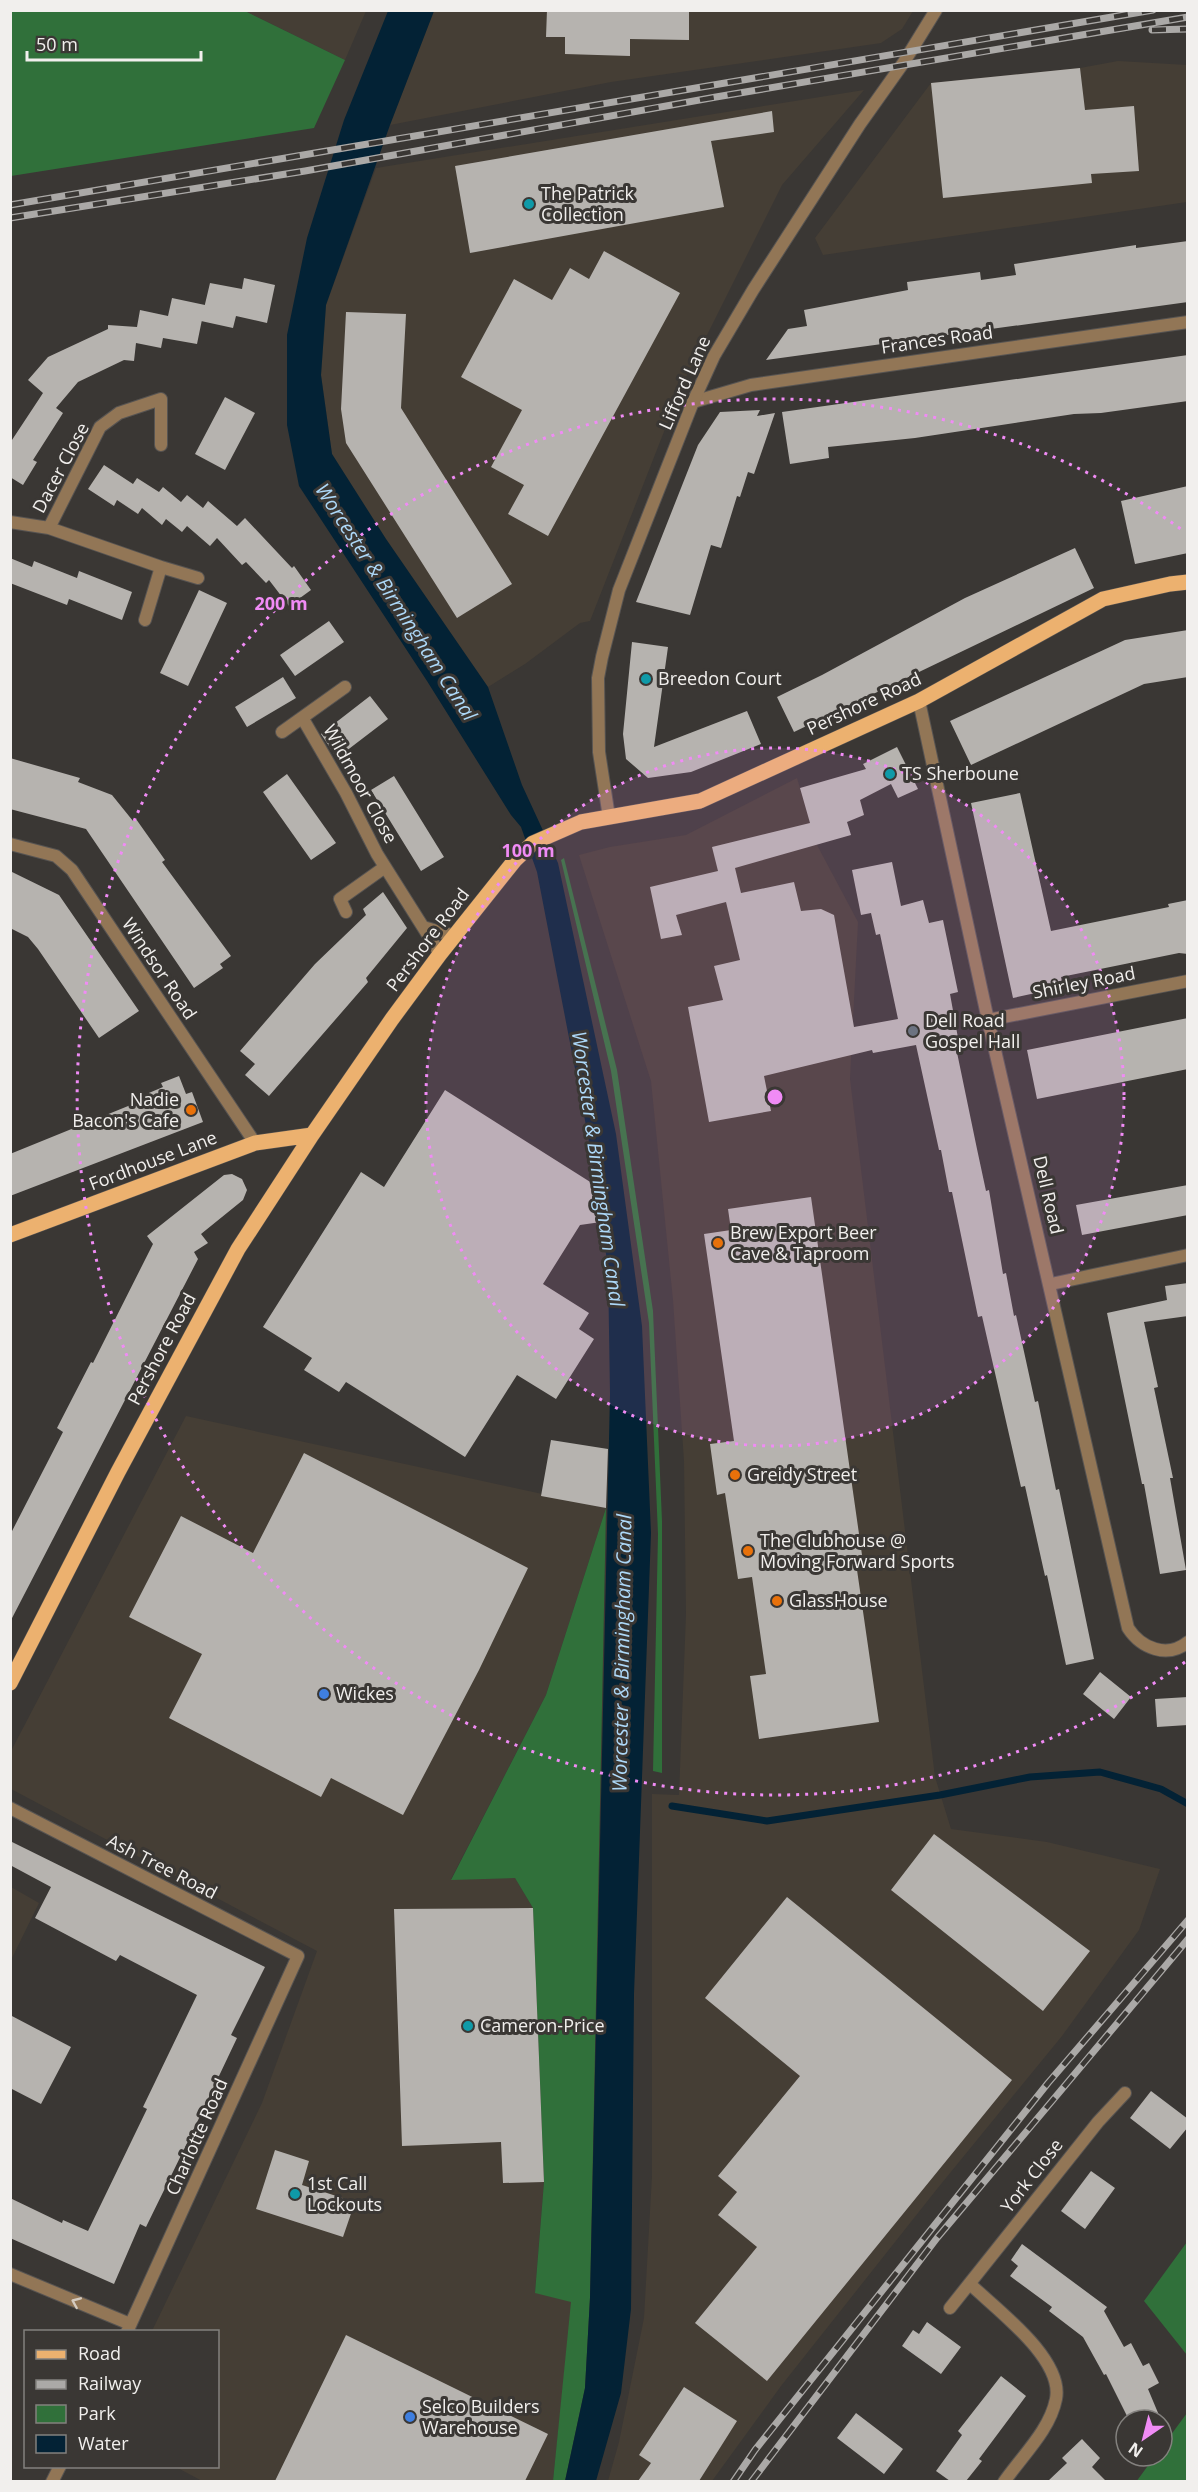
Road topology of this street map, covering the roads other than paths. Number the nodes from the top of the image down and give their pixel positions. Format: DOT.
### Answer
graph roads {
  1 [pos="936,10"];
  2 [pos="1188,322"];
  3 [pos="693,402"];
  4 [pos="161,445"];
  5 [pos="10,522"];
  6 [pos="49,528"];
  7 [pos="161,567"];
  8 [pos="198,579"];
  9 [pos="1188,582"];
  10 [pos="145,620"];
  11 [pos="345,687"];
  12 [pos="920,701"];
  13 [pos="303,719"];
  14 [pos="282,732"];
  15 [pos="609,817"];
  16 [pos="10,844"];
  17 [pos="385,867"];
  18 [pos="346,912"];
  19 [pos="423,927"];
  20 [pos="455,936"];
  21 [pos="440,954"];
  22 [pos="1188,981"];
  23 [pos="988,1020"];
  24 [pos="312,1135"];
  25 [pos="255,1143"];
  26 [pos="10,1235"];
  27 [pos="1188,1255"];
  28 [pos="1050,1284"];
  29 [pos="1188,1642"];
  30 [pos="10,1683"];
  31 [pos="10,1808"];
  32 [pos="298,1956"];
  33 [pos="1125,2093"];
  34 [pos="10,2274"];
  35 [pos="970,2284"];
  36 [pos="950,2308"];
  37 [pos="129,2328"];
  38 [pos="1004,2481"];
  1 -- 3 [label="street, Lifford Lane"];
  2 -- 3 [label="street, Frances Road"];
  3 -- 15 [label="street, Lifford Lane"];
  4 -- 6 [label="street, Dacer Close"];
  5 -- 6 [label="street, Dacer Close"];
  6 -- 7 [label="street, Dacer Close"];
  7 -- 8 [label="street, Dacer Close"];
  7 -- 10 [label="street"];
  9 -- 12 [label="main road, Pershore Road"];
  11 -- 13 [label="street, Wildmoor Close"];
  12 -- 15 [label="main road, Pershore Road"];
  12 -- 23 [label="street, Dell Road"];
  13 -- 14 [label="street, Wildmoor Close"];
  13 -- 17 [label="street, Wildmoor Close"];
  15 -- 20 [label="main road, Pershore Road"];
  16 -- 25 [label="street, Windsor Road"];
  17 -- 18 [label="street, Wildmoor Close"];
  17 -- 19 [label="street, Wildmoor Close"];
  19 -- 20 [label="street"];
  19 -- 21 [label="street, Wildmoor Close"];
  20 -- 21 [label="main road, Pershore Road"];
  21 -- 24 [label="main road, Pershore Road"];
  22 -- 23 [label="street, Shirley Road"];
  23 -- 28 [label="street, Dell Road"];
  24 -- 25 [label="main road, Fordhouse Lane"];
  24 -- 30 [label="main road, Pershore Road"];
  25 -- 26 [label="main road, Fordhouse Lane"];
  27 -- 28 [label="street"];
  28 -- 29 [label="street, Dell Road"];
  31 -- 32 [label="street, Ash Tree Road"];
  32 -- 37 [label="street, Charlotte Road"];
  33 -- 35 [label="street, York Close"];
  37 -- 34 [label="street, one-way"];
  35 -- 36 [label="street, York Close"];
  35 -- 38 [label="street"];
}
